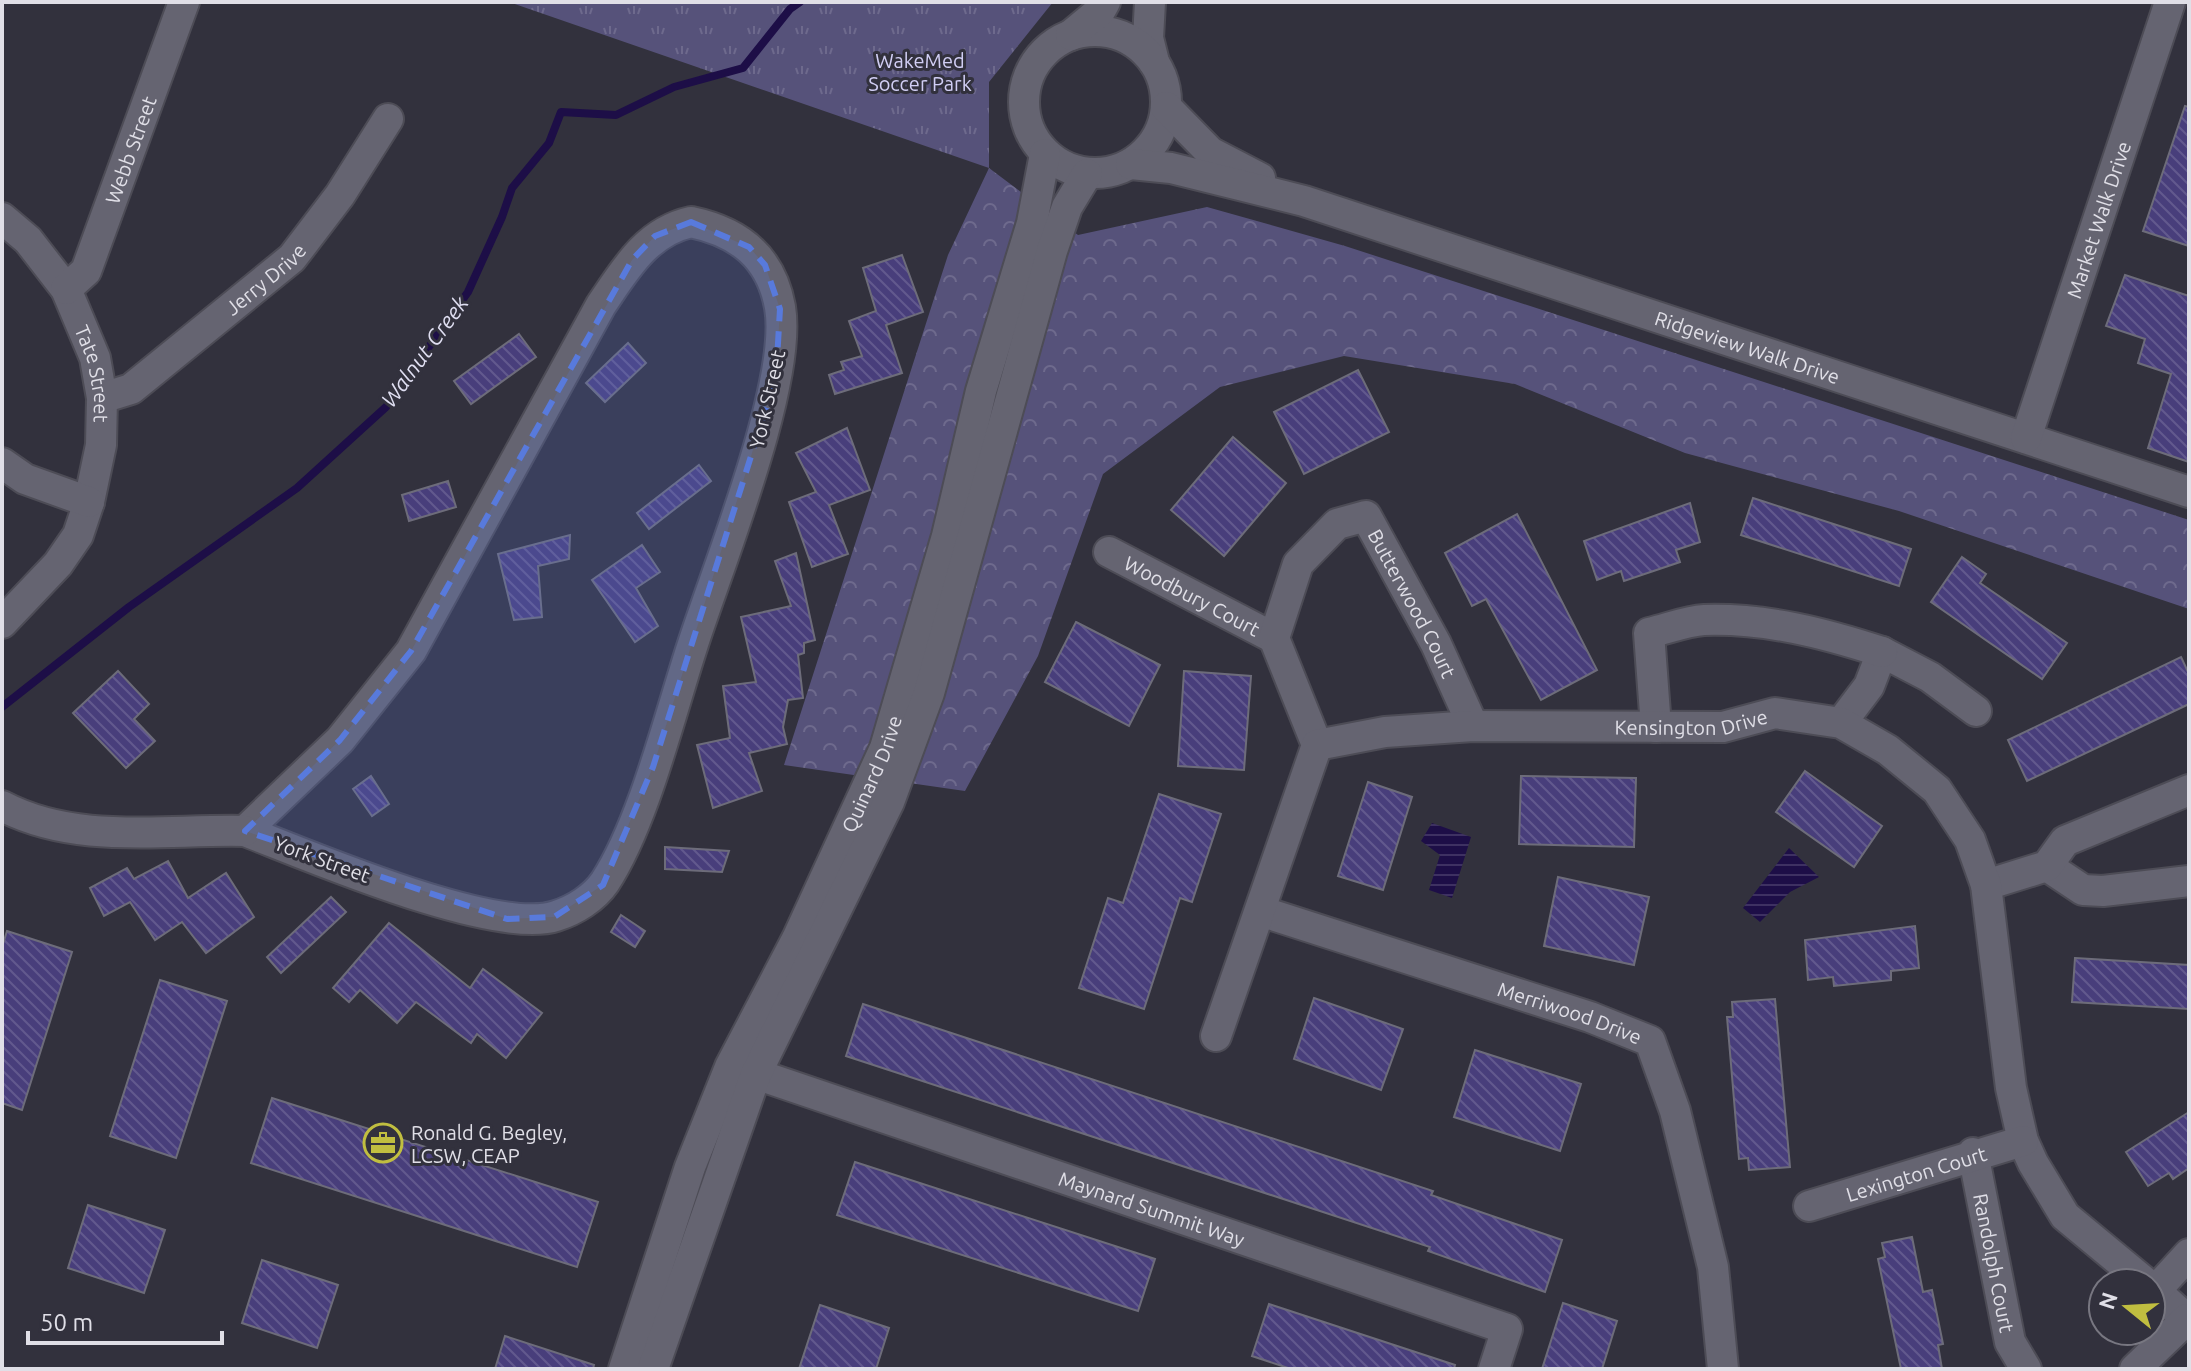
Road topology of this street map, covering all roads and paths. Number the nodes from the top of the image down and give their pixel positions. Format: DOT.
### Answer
graph roads {
  1 [pos="184,2"];
  2 [pos="1105,2"];
  3 [pos="1150,2"];
  4 [pos="2170,2"];
  5 [pos="1071,35"];
  6 [pos="1154,62"];
  7 [pos="1166,107"];
  8 [pos="388,119"];
  9 [pos="1045,154"];
  10 [pos="1131,164"];
  11 [pos="1087,174"];
  12 [pos="1304,201"];
  13 [pos="2,218"];
  14 [pos="66,289"];
  15 [pos="102,398"];
  16 [pos="2026,438"];
  17 [pos="2,463"];
  18 [pos="2189,492"];
  19 [pos="89,502"];
  20 [pos="1109,552"];
  21 [pos="2,623"];
  22 [pos="1274,638"];
  23 [pos="1882,652"];
  24 [pos="1976,711"];
  25 [pos="1841,723"];
  26 [pos="1473,726"];
  27 [pos="1656,727"];
  28 [pos="1317,745"];
  29 [pos="2189,790"];
  30 [pos="2,806"];
  31 [pos="245,831"];
  32 [pos="2047,866"];
  33 [pos="2189,881"];
  34 [pos="1986,885"];
  35 [pos="1260,911"];
  36 [pos="1216,1036"];
  37 [pos="756,1074"];
  38 [pos="2023,1141"];
  39 [pos="1973,1153"];
  40 [pos="1809,1206"];
  41 [pos="2189,1254"];
  42 [pos="2127,1267"];
  43 [pos="2167,1273"];
  44 [pos="2167,1301"];
  45 [pos="2188,1320"];
  46 [pos="624,1369"];
  47 [pos="653,1369"];
  48 [pos="1494,1369"];
  49 [pos="1723,1369"];
  50 [pos="2026,1369"];
  51 [pos="2135,1369"];
  1 -- 14 [label="street, Webb Street"];
  2 -- 5 [label="street"];
  3 -- 6 [label="street"];
  4 -- 16 [label="street, Market Walk Drive"];
  5 -- 6 [label="street"];
  5 -- 9 [label="street"];
  6 -- 7 [label="street"];
  7 -- 10 [label="street"];
  7 -- 12 [label="street, Ridgeview Walk Drive"];
  8 -- 15 [label="street, Jerry Drive"];
  9 -- 11 [label="street"];
  9 -- 46 [label="street, Quinard Drive"];
  10 -- 11 [label="street"];
  10 -- 12 [label="street, Ridgeview Walk Drive"];
  11 -- 37 [label="street, Quinard Drive"];
  12 -- 16 [label="street, Ridgeview Walk Drive"];
  13 -- 14 [label="street, Tate Street"];
  14 -- 15 [label="street, Tate Street"];
  15 -- 19 [label="street, Tate Street"];
  16 -- 18 [label="street, Ridgeview Walk Drive"];
  17 -- 19 [label="street"];
  19 -- 21 [label="street, Tate Street"];
  20 -- 22 [label="street, Woodbury Court"];
  22 -- 26 [label="street, Butterwood Court"];
  22 -- 28 [label="street"];
  23 -- 24 [label="street"];
  23 -- 25 [label="street"];
  23 -- 27 [label="street"];
  25 -- 27 [label="street, Kensington Drive"];
  25 -- 34 [label="street, Kensington Drive"];
  26 -- 27 [label="street, Kensington Drive"];
  26 -- 28 [label="street, Kensington Drive"];
  28 -- 35 [label="street"];
  29 -- 32 [label="street"];
  30 -- 31 [label="street, York Street"];
  31 -- 31 [label="street, York Street"];
  32 -- 33 [label="street"];
  32 -- 34 [label="street"];
  34 -- 38 [label="street, Kensington Drive"];
  35 -- 36 [label="street"];
  35 -- 49 [label="street, Merriwood Drive"];
  37 -- 47 [label="street, Quinard Drive"];
  37 -- 48 [label="street, Maynard Summit Way"];
  38 -- 39 [label="street, Lexington Court"];
  38 -- 42 [label="street, Kensington Drive"];
  39 -- 40 [label="street, Lexington Court"];
  39 -- 50 [label="street, Randolph Court"];
  41 -- 43 [label="street"];
  44 -- 45 [label="street, Kensington Drive"];
  45 -- 51 [label="street"];
}
